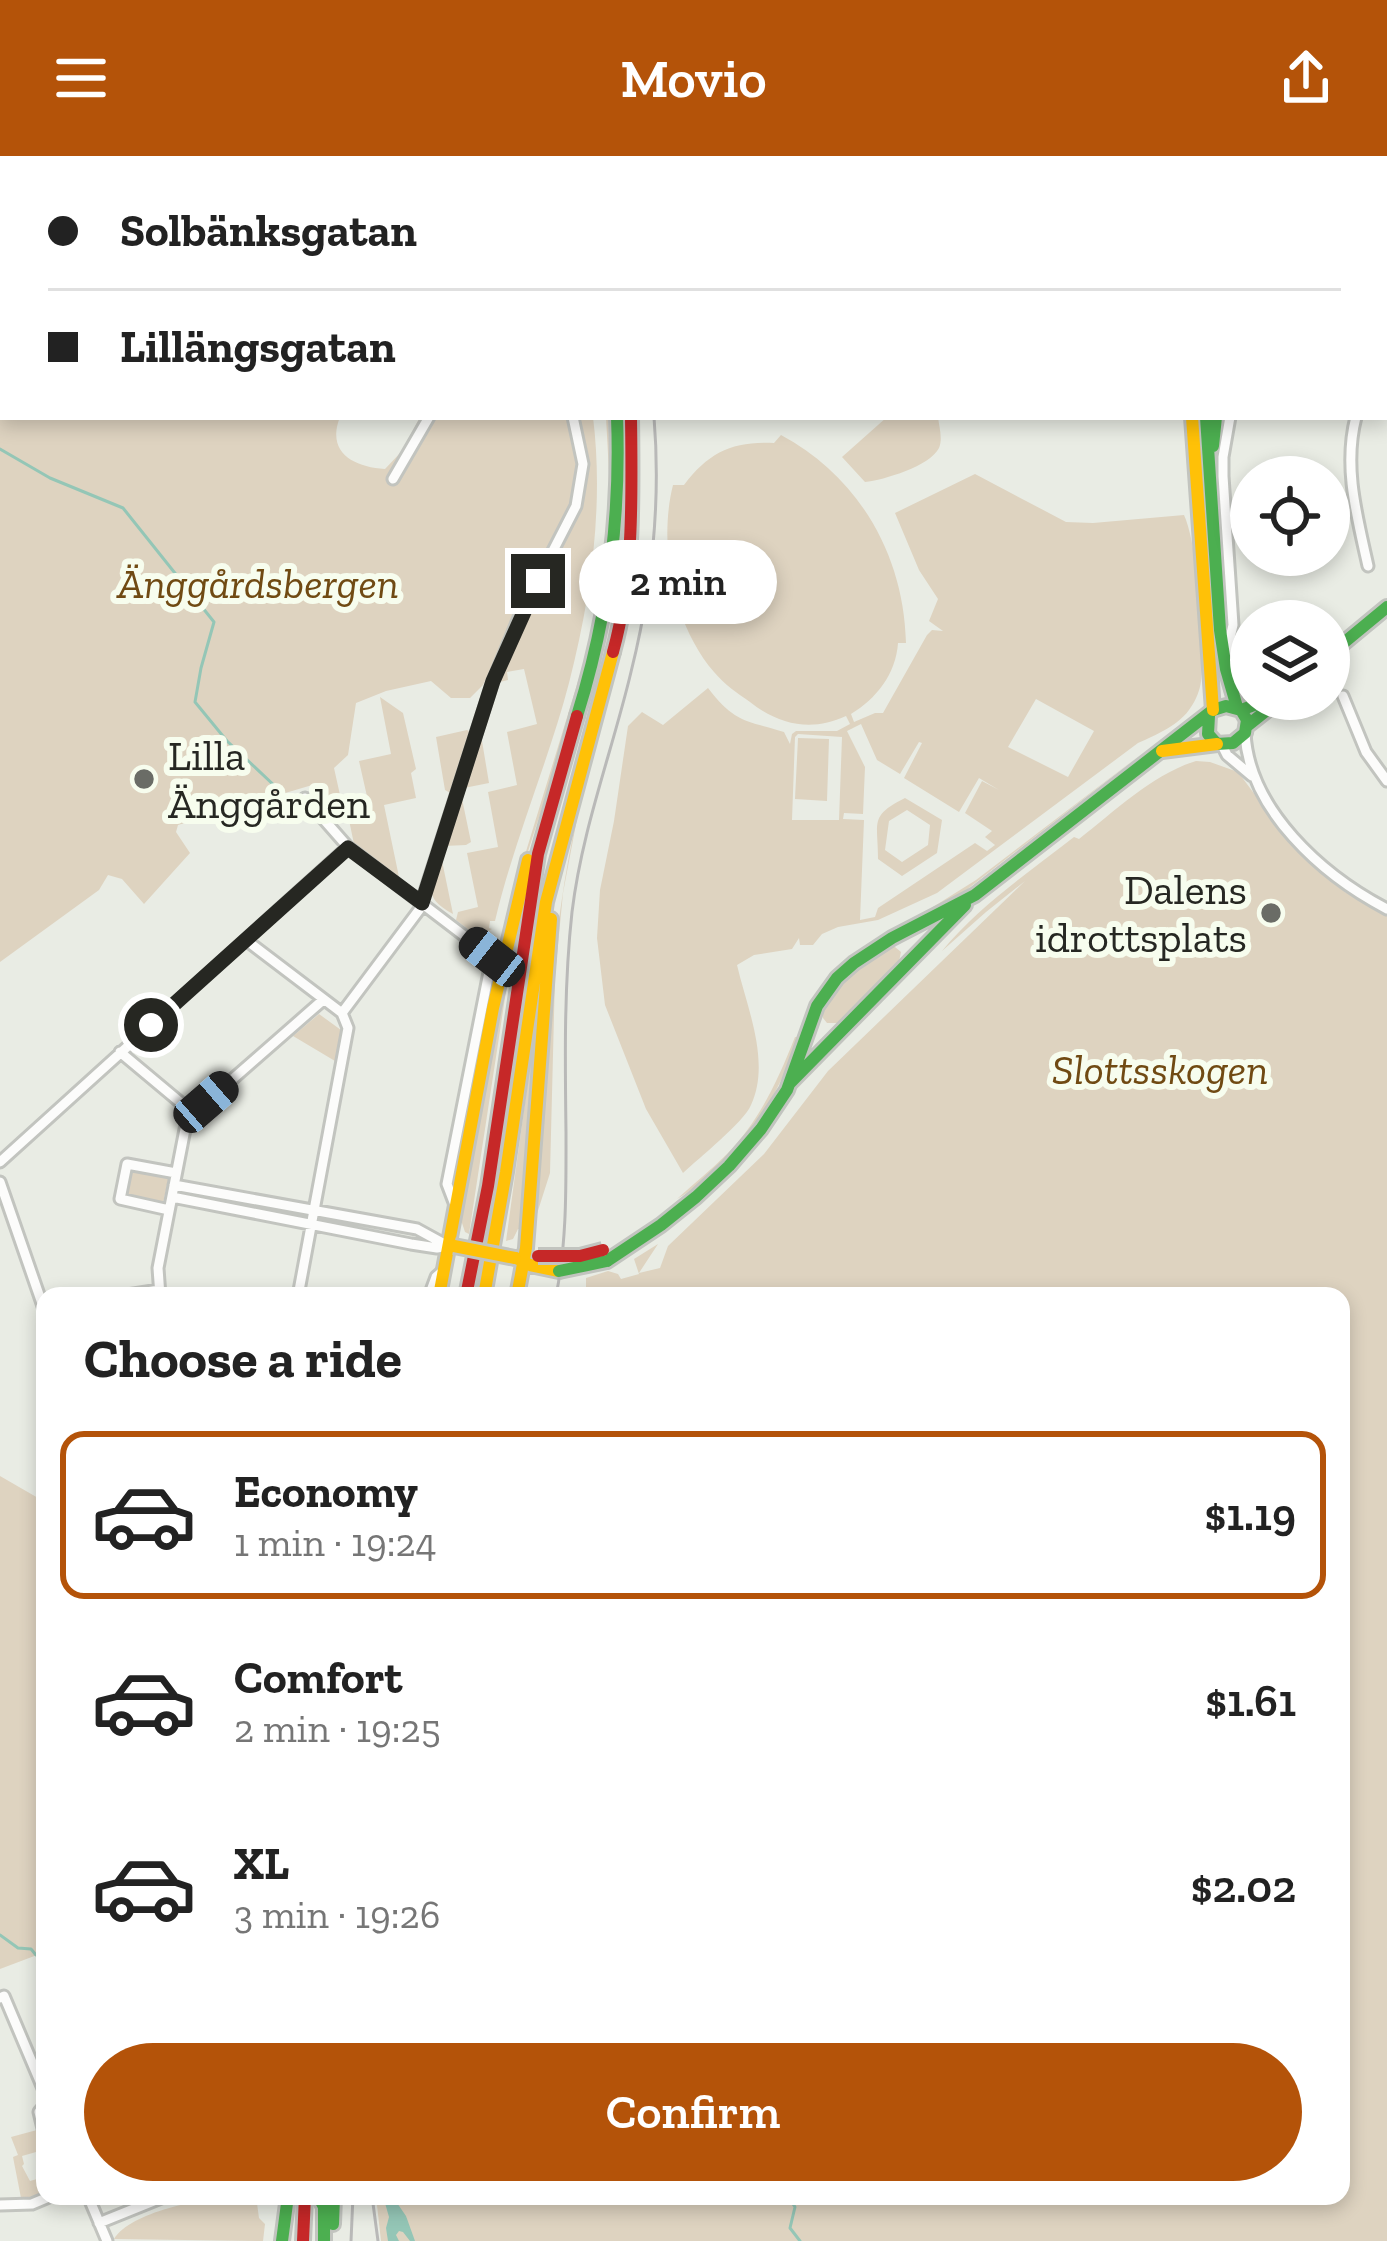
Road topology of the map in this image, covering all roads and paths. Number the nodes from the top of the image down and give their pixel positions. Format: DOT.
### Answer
graph roads {
  1 [pos="427,420"];
  2 [pos="574,420"];
  3 [pos="617,420"];
  4 [pos="631,420"];
  5 [pos="1192,420"];
  6 [pos="1206,420"];
  7 [pos="1216,420"];
  8 [pos="1229,420"];
  9 [pos="1355,420"];
  10 [pos="393,479"];
  11 [pos="1210,489"];
  12 [pos="1368,566"];
  13 [pos="1387,608"];
  14 [pos="1350,638"];
  15 [pos="1224,660"];
  16 [pos="1230,690"];
  17 [pos="1230,707"];
  18 [pos="1211,713"];
  19 [pos="1350,713"];
  20 [pos="1243,720"];
  21 [pos="1256,720"];
  22 [pos="1246,729"];
  23 [pos="1220,745"];
  24 [pos="1160,752"];
  25 [pos="1252,776"];
  26 [pos="1387,782"];
  27 [pos="304,798"];
  28 [pos="547,811"];
  29 [pos="348,848"];
  30 [pos="557,860"];
  31 [pos="975,895"];
  32 [pos="422,903"];
  33 [pos="1387,909"];
  34 [pos="246,940"];
  35 [pos="323,1000"];
  36 [pos="342,1013"];
  37 [pos="120,1052"];
  38 [pos="790,1084"];
  39 [pos="194,1113"];
  40 [pos="0,1162"];
  41 [pos="175,1179"];
  42 [pos="0,1182"];
  43 [pos="172,1197"];
  44 [pos="243,1204"];
  45 [pos="454,1205"];
  46 [pos="169,1210"];
  47 [pos="314,1210"];
  48 [pos="375,1220"];
  49 [pos="312,1225"];
  50 [pos="371,1237"];
  51 [pos="451,1246"];
  52 [pos="605,1256"];
  53 [pos="531,1263"];
  54 [pos="444,1270"];
  55 [pos="37,1287"];
  56 [pos="160,1287"];
  57 [pos="300,1287"];
  58 [pos="432,1287"];
  59 [pos="441,1287"];
  60 [pos="468,1287"];
  61 [pos="486,1287"];
  62 [pos="520,1287"];
  63 [pos="0,1998"];
  64 [pos="36,2072"];
  65 [pos="36,2203"];
  66 [pos="0,2205"];
  67 [pos="92,2205"];
  68 [pos="144,2205"];
  69 [pos="288,2205"];
  70 [pos="305,2205"];
  71 [pos="323,2205"];
  72 [pos="333,2205"];
  73 [pos="100,2223"];
  74 [pos="107,2241"];
  75 [pos="282,2241"];
  76 [pos="303,2241"];
  77 [pos="328,2241"];
  1 -- 10 [label="street"];
  2 -- 32 [label="street"];
  3 -- 28 [label="main road"];
  4 -- 30 [label="main road"];
  5 -- 18 [label="main road"];
  6 -- 11 [label="main road"];
  7 -- 11 [label="main road"];
  8 -- 15 [label="street"];
  9 -- 12 [label="street"];
  11 -- 15 [label="main road"];
  13 -- 14 [label="main road"];
  15 -- 16 [label="main road"];
  17 -- 18 [label="main road"];
  18 -- 23 [label="main road"];
  18 -- 24 [label="main road"];
  19 -- 26 [label="street"];
  20 -- 22 [label="main road"];
  21 -- 22 [label="main road"];
  22 -- 23 [label="main road"];
  22 -- 25 [label="street"];
  23 -- 24 [label="main road"];
  23 -- 25 [label="street"];
  24 -- 31 [label="main road"];
  25 -- 33 [label="street"];
  27 -- 29 [label="street"];
  28 -- 45 [label="main road"];
  28 -- 60 [label="main road"];
  29 -- 32 [label="street"];
  29 -- 34 [label="street"];
  30 -- 53 [label="main road"];
  30 -- 61 [label="main road"];
  31 -- 38 [label="main road"];
  31 -- 38 [label="main road"];
  32 -- 36 [label="street"];
  32 -- 45 [label="street"];
  34 -- 35 [label="street"];
  34 -- 37 [label="street"];
  35 -- 36 [label="street"];
  35 -- 39 [label="street"];
  36 -- 47 [label="street"];
  37 -- 39 [label="street"];
  37 -- 40 [label="street"];
  38 -- 52 [label="main road"];
  39 -- 41 [label="street"];
  41 -- 43 [label="street"];
  41 -- 44 [label="street"];
  41 -- 46 [label="street"];
  42 -- 55 [label="street"];
  43 -- 44 [label="street"];
  43 -- 46 [label="street"];
  44 -- 47 [label="street"];
  44 -- 49 [label="street"];
  45 -- 51 [label="main road"];
  46 -- 56 [label="street"];
  47 -- 48 [label="street"];
  47 -- 49 [label="street"];
  48 -- 50 [label="street"];
  48 -- 51 [label="street"];
  49 -- 50 [label="street"];
  49 -- 57 [label="street"];
  50 -- 51 [label="street"];
  51 -- 53 [label="main road, bridge"];
  51 -- 54 [label="main road"];
  52 -- 53 [label="main road, bridge"];
  52 -- 53 [label="main road, bridge"];
  53 -- 62 [label="main road"];
  54 -- 58 [label="street"];
  54 -- 59 [label="main road"];
  63 -- 64 [label="street"];
  65 -- 66 [label="street"];
  67 -- 73 [label="street"];
  68 -- 73 [label="street"];
  69 -- 75 [label="main road"];
  70 -- 76 [label="main road"];
  71 -- 77 [label="main road"];
  72 -- 77 [label="main road"];
  73 -- 74 [label="street"];
}
